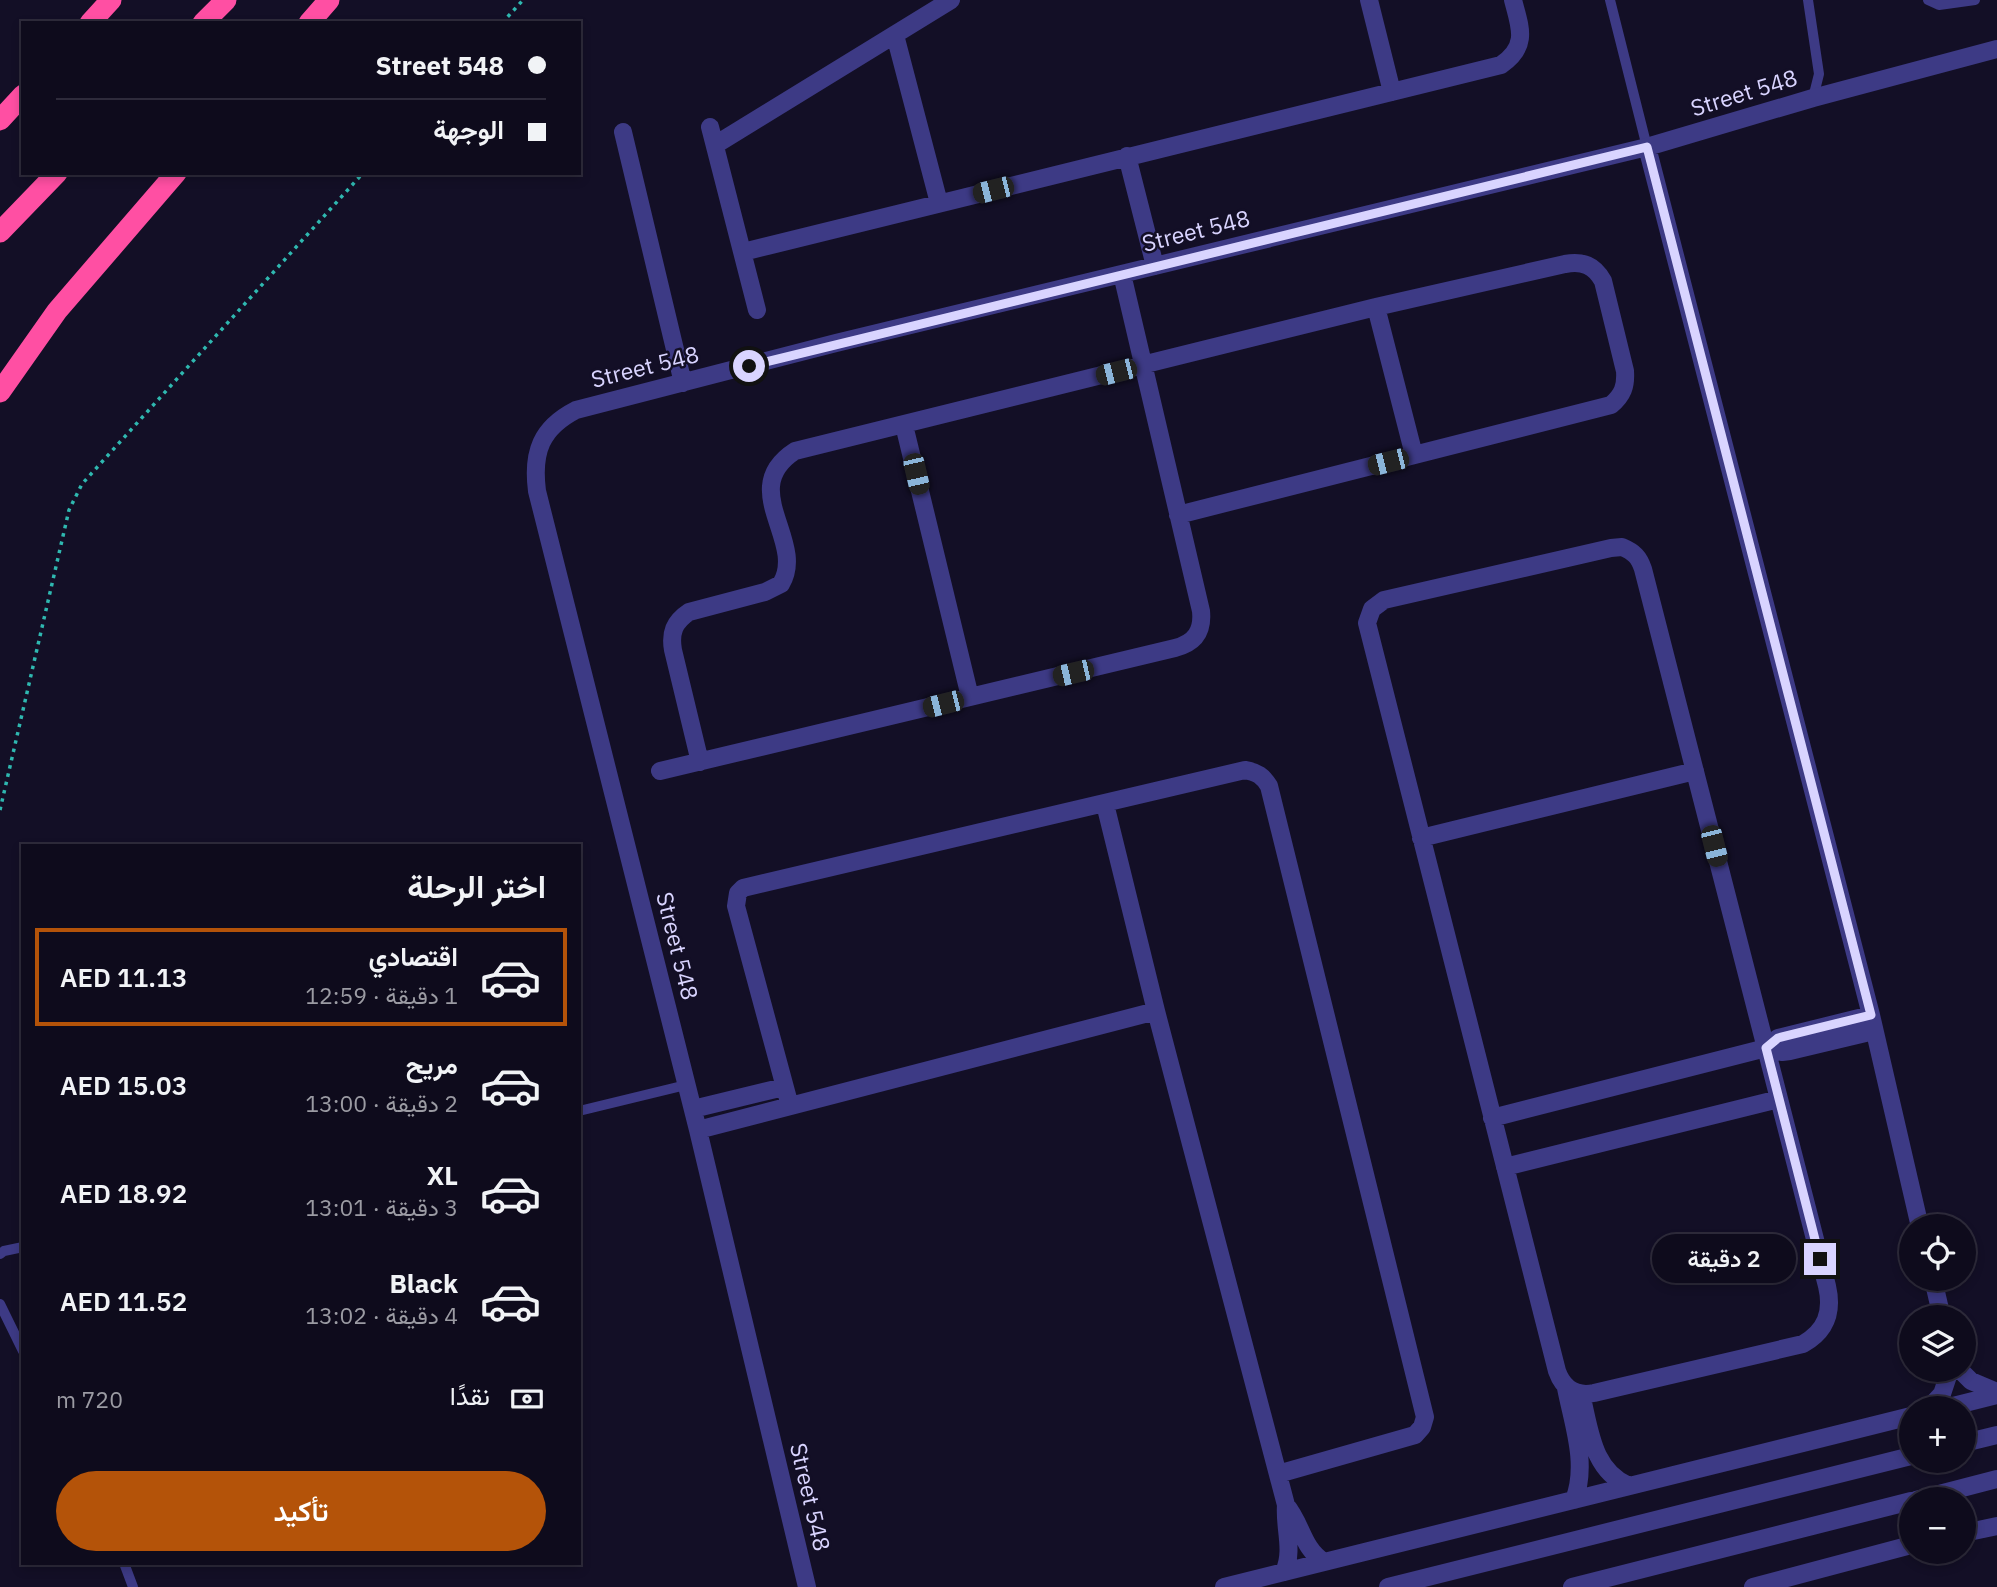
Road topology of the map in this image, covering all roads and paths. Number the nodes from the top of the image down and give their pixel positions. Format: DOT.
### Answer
graph roads {
  1 [pos="111,0"];
  2 [pos="226,0"];
  3 [pos="329,0"];
  4 [pos="523,0"];
  5 [pos="951,0"];
  6 [pos="1369,0"];
  7 [pos="1513,0"];
  8 [pos="1610,0"];
  9 [pos="1808,0"];
  10 [pos="1928,0"];
  11 [pos="1975,0"];
  12 [pos="92,21"];
  13 [pos="205,21"];
  14 [pos="311,21"];
  15 [pos="504,21"];
  16 [pos="895,35"];
  17 [pos="1997,49"];
  18 [pos="1392,92"];
  19 [pos="21,97"];
  20 [pos="1813,97"];
  21 [pos="0,120"];
  22 [pos="710,127"];
  23 [pos="623,132"];
  24 [pos="715,145"];
  25 [pos="1647,147"];
  26 [pos="1127,156"];
  27 [pos="55,175"];
  28 [pos="174,175"];
  29 [pos="361,175"];
  30 [pos="939,203"];
  31 [pos="0,232"];
  32 [pos="743,252"];
  33 [pos="1155,266"];
  34 [pos="1122,274"];
  35 [pos="1376,307"];
  36 [pos="757,310"];
  37 [pos="1143,365"];
  38 [pos="682,383"];
  39 [pos="0,392"];
  40 [pos="904,425"];
  41 [pos="1415,456"];
  42 [pos="1178,515"];
  43 [pos="970,697"];
  44 [pos="700,762"];
  45 [pos="660,771"];
  46 [pos="1695,771"];
  47 [pos="1105,804"];
  48 [pos="0,810"];
  49 [pos="1421,838"];
  50 [pos="1156,1012"];
  51 [pos="1872,1023"];
  52 [pos="1766,1048"];
  53 [pos="687,1084"];
  54 [pos="784,1087"];
  55 [pos="1779,1099"];
  56 [pos="790,1106"];
  57 [pos="693,1108"];
  58 [pos="581,1110"];
  59 [pos="1492,1118"];
  60 [pos="698,1130"];
  61 [pos="1505,1167"];
  62 [pos="1917,1214"];
  63 [pos="21,1247"];
  64 [pos="0,1254"];
  65 [pos="0,1304"];
  66 [pos="21,1347"];
  67 [pos="1973,1382"];
  68 [pos="1574,1391"];
  69 [pos="1997,1394"];
  70 [pos="1976,1400"];
  71 [pos="1899,1419"];
  72 [pos="1997,1435"];
  73 [pos="1976,1440"];
  74 [pos="1899,1459"];
  75 [pos="1278,1474"];
  76 [pos="1997,1479"];
  77 [pos="1629,1486"];
  78 [pos="1966,1487"];
  79 [pos="1574,1500"];
  80 [pos="1899,1504"];
  81 [pos="1286,1505"];
  82 [pos="1997,1526"];
  83 [pos="1976,1531"];
  84 [pos="1899,1548"];
  85 [pos="1324,1562"];
  86 [pos="125,1565"];
  87 [pos="1284,1572"];
  88 [pos="133,1587"];
  89 [pos="807,1587"];
  90 [pos="1224,1587"];
  91 [pos="1388,1587"];
  92 [pos="1572,1587"];
  93 [pos="1753,1587"];
  1 -- 12 [label="highway"];
  2 -- 13 [label="highway"];
  3 -- 14 [label="highway"];
  4 -- 15 [label="path"];
  5 -- 16 [label="street"];
  6 -- 18 [label="street"];
  7 -- 18 [label="street"];
  8 -- 25 [label="lane"];
  9 -- 20 [label="lane"];
  10 -- 11 [label="lane"];
  16 -- 24 [label="street"];
  16 -- 30 [label="street"];
  17 -- 20 [label="street, Street 548"];
  18 -- 26 [label="street"];
  19 -- 21 [label="highway"];
  20 -- 25 [label="street, Street 548"];
  22 -- 24 [label="street"];
  23 -- 38 [label="street"];
  24 -- 32 [label="street"];
  25 -- 33 [label="street, Street 548"];
  25 -- 51 [label="street"];
  26 -- 30 [label="street"];
  26 -- 33 [label="street"];
  27 -- 31 [label="highway"];
  28 -- 39 [label="highway"];
  29 -- 48 [label="path"];
  30 -- 32 [label="street"];
  32 -- 36 [label="street"];
  33 -- 34 [label="street, Street 548"];
  34 -- 37 [label="street"];
  34 -- 38 [label="street, Street 548"];
  35 -- 37 [label="street"];
  35 -- 41 [label="street"];
  35 -- 41 [label="street"];
  37 -- 40 [label="street"];
  37 -- 42 [label="street"];
  38 -- 53 [label="street, Street 548"];
  40 -- 43 [label="street"];
  40 -- 44 [label="street"];
  41 -- 42 [label="street"];
  42 -- 43 [label="street"];
  43 -- 44 [label="street"];
  44 -- 45 [label="street"];
  46 -- 49 [label="street"];
  46 -- 49 [label="street"];
  46 -- 52 [label="street"];
  47 -- 50 [label="street"];
  47 -- 54 [label="street"];
  47 -- 75 [label="street"];
  49 -- 59 [label="street"];
  50 -- 56 [label="street"];
  50 -- 75 [label="street"];
  51 -- 52 [label="street"];
  51 -- 62 [label="street"];
  52 -- 55 [label="street"];
  52 -- 59 [label="street"];
  53 -- 57 [label="street, Street 548"];
  53 -- 58 [label="lane"];
  54 -- 56 [label="street"];
  54 -- 57 [label="street"];
  55 -- 61 [label="street"];
  55 -- 68 [label="street"];
  56 -- 60 [label="street"];
  57 -- 60 [label="street, Street 548"];
  59 -- 61 [label="street"];
  60 -- 89 [label="street, Street 548"];
  61 -- 68 [label="street"];
  63 -- 64 [label="lane"];
  65 -- 66 [label="lane"];
  67 -- 69 [label="street"];
  68 -- 77 [label="street"];
  68 -- 79 [label="street"];
  69 -- 70 [label="street"];
  71 -- 77 [label="street"];
  72 -- 73 [label="street"];
  74 -- 91 [label="street"];
  75 -- 81 [label="street"];
  76 -- 78 [label="street"];
  77 -- 79 [label="street"];
  79 -- 85 [label="street"];
  80 -- 92 [label="street"];
  81 -- 85 [label="street"];
  81 -- 87 [label="street"];
  82 -- 83 [label="street"];
  84 -- 93 [label="street"];
  85 -- 87 [label="street"];
  86 -- 88 [label="lane"];
  87 -- 90 [label="street"];
}
